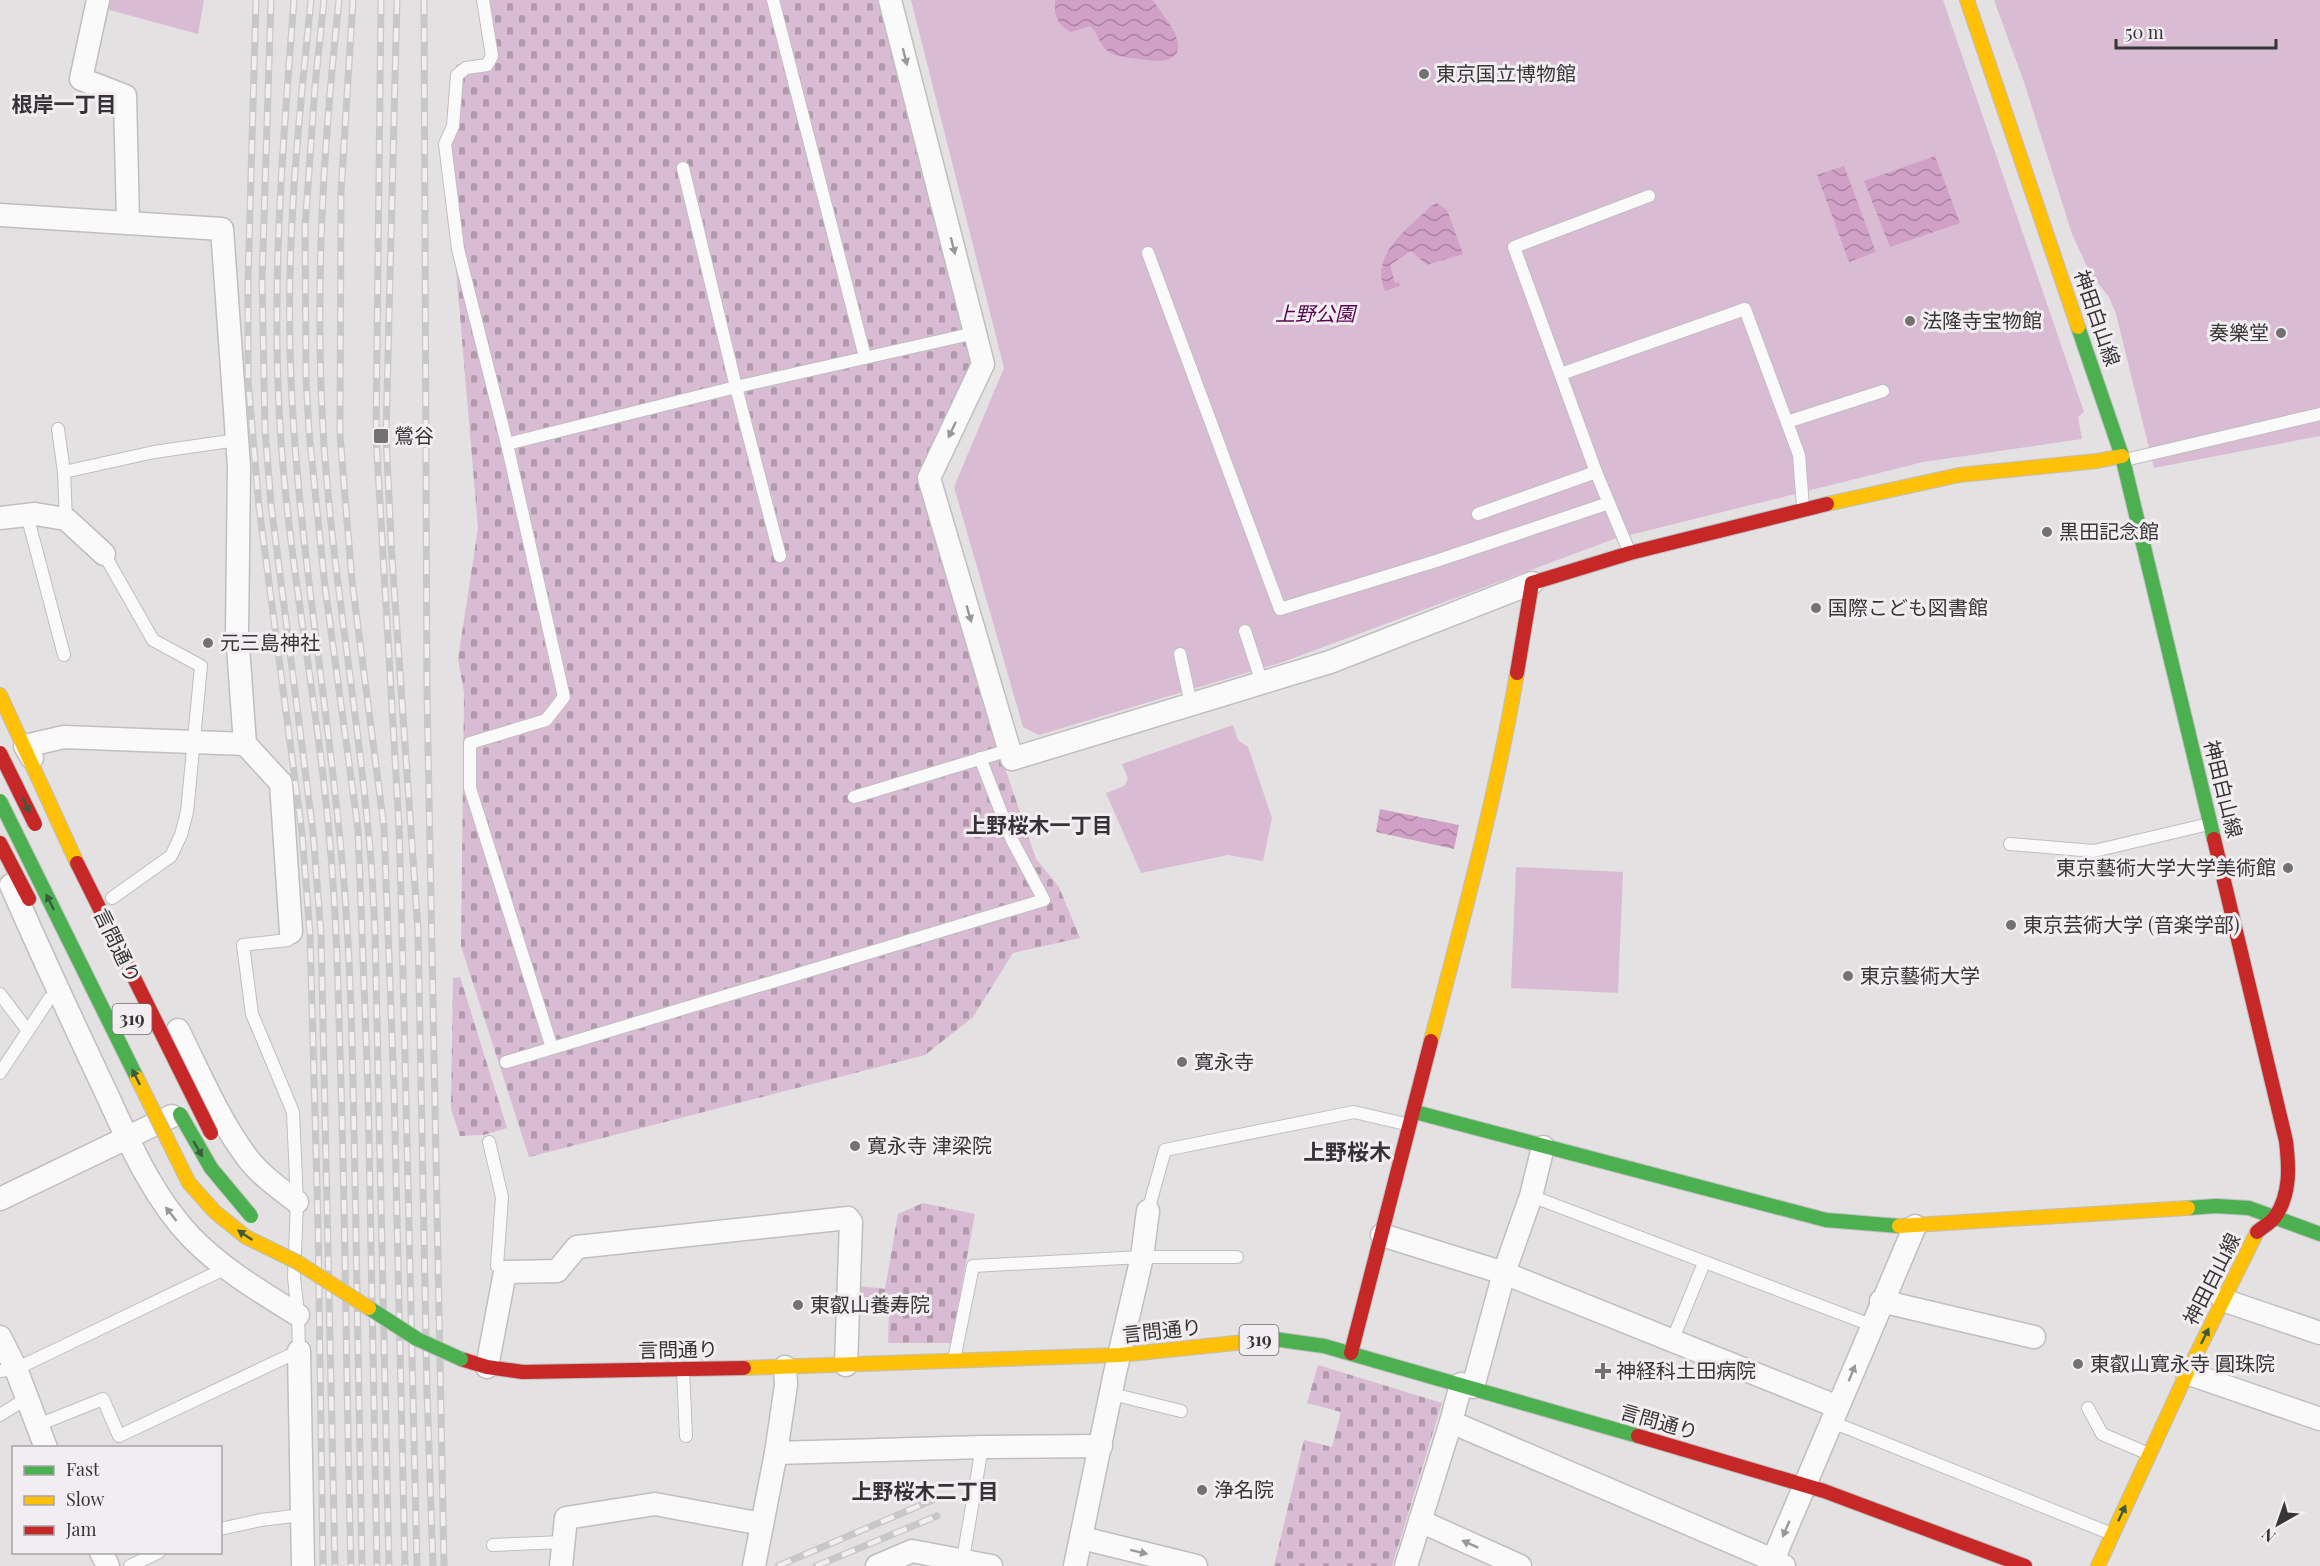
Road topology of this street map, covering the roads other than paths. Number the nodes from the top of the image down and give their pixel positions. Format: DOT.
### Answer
graph roads {
  1 [pos="98,0"];
  2 [pos="483,0"];
  3 [pos="773,0"];
  4 [pos="890,0"];
  5 [pos="1967,0"];
  6 [pos="683,168"];
  7 [pos="1649,196"];
  8 [pos="0,215"];
  9 [pos="128,222"];
  10 [pos="1148,253"];
  11 [pos="975,333"];
  12 [pos="865,357"];
  13 [pos="1561,374"];
  14 [pos="736,387"];
  15 [pos="1883,391"];
  16 [pos="2320,414"];
  17 [pos="1787,422"];
  18 [pos="58,429"];
  19 [pos="237,440"];
  20 [pos="507,444"];
  21 [pos="2123,458"];
  22 [pos="64,472"];
  23 [pos="1596,472"];
  24 [pos="1610,503"];
  25 [pos="1803,510"];
  26 [pos="1478,514"];
  27 [pos="27,515"];
  28 [pos="0,518"];
  29 [pos="66,519"];
  30 [pos="1630,553"];
  31 [pos="104,554"];
  32 [pos="780,556"];
  33 [pos="1532,583"];
  34 [pos="1245,631"];
  35 [pos="1180,654"];
  36 [pos="64,655"];
  37 [pos="1262,683"];
  38 [pos="0,695"];
  39 [pos="1191,704"];
  40 [pos="193,742"];
  41 [pos="245,744"];
  42 [pos="25,746"];
  43 [pos="1009,750"];
  44 [pos="0,753"];
  45 [pos="980,758"];
  46 [pos="0,767"];
  47 [pos="855,797"];
  48 [pos="0,801"];
  49 [pos="2211,824"];
  50 [pos="42,838"];
  51 [pos="0,843"];
  52 [pos="2010,844"];
  53 [pos="0,859"];
  54 [pos="111,898"];
  55 [pos="291,932"];
  56 [pos="50,938"];
  57 [pos="58,992"];
  58 [pos="0,994"];
  59 [pos="28,1031"];
  60 [pos="552,1048"];
  61 [pos="506,1062"];
  62 [pos="0,1073"];
  63 [pos="212,1097"];
  64 [pos="172,1100"];
  65 [pos="1413,1119"];
  66 [pos="137,1131"];
  67 [pos="489,1142"];
  68 [pos="217,1143"];
  69 [pos="1544,1147"];
  70 [pos="1531,1196"];
  71 [pos="0,1199"];
  72 [pos="297,1202"];
  73 [pos="1148,1211"];
  74 [pos="2276,1217"];
  75 [pos="1915,1226"];
  76 [pos="280,1234"];
  77 [pos="2320,1234"];
  78 [pos="1382,1235"];
  79 [pos="1142,1257"];
  80 [pos="1237,1257"];
  81 [pos="297,1262"];
  82 [pos="262,1263"];
  83 [pos="1704,1263"];
  84 [pos="226,1268"];
  85 [pos="505,1272"];
  86 [pos="1504,1273"];
  87 [pos="2223,1300"];
  88 [pos="1881,1301"];
  89 [pos="298,1315"];
  90 [pos="1871,1325"];
  91 [pos="2320,1333"];
  92 [pos="2034,1336"];
  93 [pos="0,1337"];
  94 [pos="1672,1341"];
  95 [pos="298,1351"];
  96 [pos="1352,1353"];
  97 [pos="1120,1355"];
  98 [pos="954,1362"];
  99 [pos="846,1365"];
  100 [pos="487,1367"];
  101 [pos="785,1367"];
  102 [pos="683,1369"];
  103 [pos="8,1370"];
  104 [pos="2187,1374"];
  105 [pos="1467,1386"];
  106 [pos="1112,1394"];
  107 [pos="27,1398"];
  108 [pos="2088,1408"];
  109 [pos="1181,1411"];
  110 [pos="0,1414"];
  111 [pos="1835,1414"];
  112 [pos="2320,1419"];
  113 [pos="1451,1422"];
  114 [pos="38,1425"];
  115 [pos="686,1436"];
  116 [pos="45,1446"];
  117 [pos="1101,1446"];
  118 [pos="982,1447"];
  119 [pos="776,1453"];
  120 [pos="2149,1454"];
  121 [pos="1805,1486"];
  122 [pos="302,1515"];
  123 [pos="1420,1521"];
  124 [pos="762,1524"];
  125 [pos="222,1529"];
  126 [pos="2112,1534"];
  127 [pos="1082,1538"];
  128 [pos="564,1542"];
  129 [pos="493,1545"];
  130 [pos="155,1554"];
  131 [pos="962,1563"];
  132 [pos="1778,1563"];
  133 [pos="130,1566"];
  134 [pos="303,1566"];
  135 [pos="561,1566"];
  136 [pos="754,1566"];
  137 [pos="877,1566"];
  138 [pos="991,1566"];
  139 [pos="1075,1566"];
  140 [pos="1196,1566"];
  141 [pos="1406,1566"];
  142 [pos="1520,1566"];
  143 [pos="2025,1566"];
  144 [pos="2098,1566"];
  1 -- 9 [label="street"];
  2 -- 20 [label="lane"];
  3 -- 12 [label="lane"];
  4 -- 11 [label="street, one-way"];
  5 -- 21 [label="main road, 神田白山線"];
  6 -- 14 [label="lane"];
  7 -- 13 [label="lane"];
  8 -- 9 [label="street"];
  9 -- 19 [label="street"];
  10 -- 24 [label="lane"];
  11 -- 12 [label="lane"];
  11 -- 43 [label="street, one-way"];
  12 -- 14 [label="lane"];
  13 -- 17 [label="lane"];
  13 -- 23 [label="lane"];
  14 -- 20 [label="lane"];
  14 -- 32 [label="lane"];
  15 -- 17 [label="lane"];
  16 -- 21 [label="lane"];
  17 -- 25 [label="lane"];
  18 -- 22 [label="lane"];
  19 -- 22 [label="lane"];
  19 -- 41 [label="street"];
  20 -- 60 [label="lane"];
  21 -- 25 [label="main road"];
  21 -- 49 [label="main road, 神田白山線"];
  22 -- 29 [label="lane"];
  23 -- 24 [label="lane"];
  23 -- 26 [label="lane"];
  24 -- 30 [label="lane"];
  25 -- 30 [label="main road"];
  27 -- 28 [label="street"];
  27 -- 29 [label="street"];
  27 -- 36 [label="lane"];
  29 -- 31 [label="street"];
  30 -- 33 [label="main road"];
  31 -- 40 [label="lane"];
  33 -- 37 [label="street"];
  33 -- 65 [label="main road"];
  34 -- 37 [label="lane"];
  35 -- 39 [label="lane"];
  37 -- 39 [label="street"];
  38 -- 42 [label="main road"];
  39 -- 43 [label="street"];
  40 -- 41 [label="street"];
  40 -- 42 [label="street"];
  40 -- 54 [label="lane"];
  41 -- 55 [label="street"];
  42 -- 44 [label="main road"];
  42 -- 46 [label="main road"];
  42 -- 54 [label="street"];
  42 -- 68 [label="main road, bridge"];
  43 -- 45 [label="lane"];
  44 -- 50 [label="main road, one-way, bridge"];
  45 -- 47 [label="lane"];
  45 -- 60 [label="lane"];
  81 -- 48 [label="main road, 言問通り / 319, one-way, bridge"];
  49 -- 52 [label="lane"];
  49 -- 74 [label="main road, 神田白山線"];
  51 -- 56 [label="main road"];
  53 -- 57 [label="street"];
  54 -- 63 [label="street"];
  55 -- 72 [label="lane"];
  57 -- 59 [label="lane"];
  57 -- 66 [label="street"];
  58 -- 59 [label="lane"];
  59 -- 62 [label="lane"];
  60 -- 61 [label="lane"];
  63 -- 66 [label="street"];
  63 -- 72 [label="street"];
  64 -- 81 [label="main road, 言問通り / 319, one-way, bridge"];
  65 -- 69 [label="main road"];
  65 -- 73 [label="lane"];
  65 -- 78 [label="main road"];
  66 -- 71 [label="street"];
  84 -- 66 [label="street, one-way"];
  67 -- 85 [label="lane"];
  69 -- 70 [label="street"];
  69 -- 75 [label="main road"];
  70 -- 83 [label="lane"];
  70 -- 86 [label="street"];
  72 -- 89 [label="lane"];
  73 -- 79 [label="street"];
  74 -- 75 [label="main road"];
  74 -- 77 [label="main road"];
  74 -- 87 [label="main road, 神田白山線"];
  75 -- 88 [label="street"];
  76 -- 81 [label="main road"];
  78 -- 86 [label="street"];
  78 -- 96 [label="main road"];
  79 -- 80 [label="lane"];
  79 -- 97 [label="street"];
  79 -- 98 [label="lane"];
  81 -- 82 [label="main road"];
  81 -- 100 [label="main road, 言問通り / 319, bridge"];
  83 -- 90 [label="lane"];
  83 -- 94 [label="lane"];
  84 -- 89 [label="street"];
  84 -- 103 [label="lane"];
  85 -- 99 [label="street"];
  85 -- 100 [label="street"];
  86 -- 94 [label="street"];
  86 -- 105 [label="street"];
  87 -- 91 [label="street"];
  104 -- 87 [label="main road, 神田白山線, one-way"];
  88 -- 90 [label="street"];
  88 -- 92 [label="street"];
  89 -- 95 [label="lane"];
  111 -- 90 [label="street, one-way"];
  93 -- 103 [label="street"];
  94 -- 111 [label="street"];
  95 -- 114 [label="lane"];
  95 -- 122 [label="street"];
  96 -- 97 [label="main road, 言問通り / 319"];
  96 -- 105 [label="main road, 言問通り / 319"];
  97 -- 98 [label="main road, 言問通り / 319"];
  97 -- 106 [label="street"];
  98 -- 99 [label="main road, 言問通り / 319"];
  99 -- 101 [label="main road, 言問通り / 319"];
  100 -- 102 [label="main road, 言問通り / 319"];
  101 -- 102 [label="main road, 言問通り / 319"];
  101 -- 119 [label="street"];
  102 -- 115 [label="lane"];
  103 -- 107 [label="street"];
  104 -- 112 [label="street"];
  104 -- 120 [label="main road, 神田白山線"];
  105 -- 113 [label="street"];
  105 -- 121 [label="main road, 言問通り / 319"];
  106 -- 109 [label="lane"];
  106 -- 117 [label="street"];
  107 -- 110 [label="lane"];
  107 -- 114 [label="street"];
  108 -- 120 [label="lane"];
  111 -- 121 [label="street"];
  111 -- 126 [label="lane"];
  113 -- 123 [label="street"];
  113 -- 132 [label="street"];
  114 -- 116 [label="street"];
  117 -- 118 [label="street"];
  117 -- 127 [label="street"];
  118 -- 119 [label="street"];
  118 -- 131 [label="lane"];
  119 -- 124 [label="street"];
  126 -- 120 [label="main road, 神田白山線, one-way"];
  121 -- 132 [label="street, one-way"];
  121 -- 143 [label="main road, 言問通り / 319"];
  122 -- 125 [label="lane"];
  122 -- 134 [label="street"];
  123 -- 141 [label="street"];
  142 -- 123 [label="street, one-way"];
  124 -- 128 [label="street"];
  124 -- 136 [label="street"];
  126 -- 144 [label="main road, 神田白山線"];
  127 -- 139 [label="street"];
  127 -- 140 [label="street, one-way"];
  128 -- 129 [label="lane"];
  128 -- 135 [label="street"];
  130 -- 133 [label="lane"];
  131 -- 137 [label="street"];
  131 -- 138 [label="street"];
}
